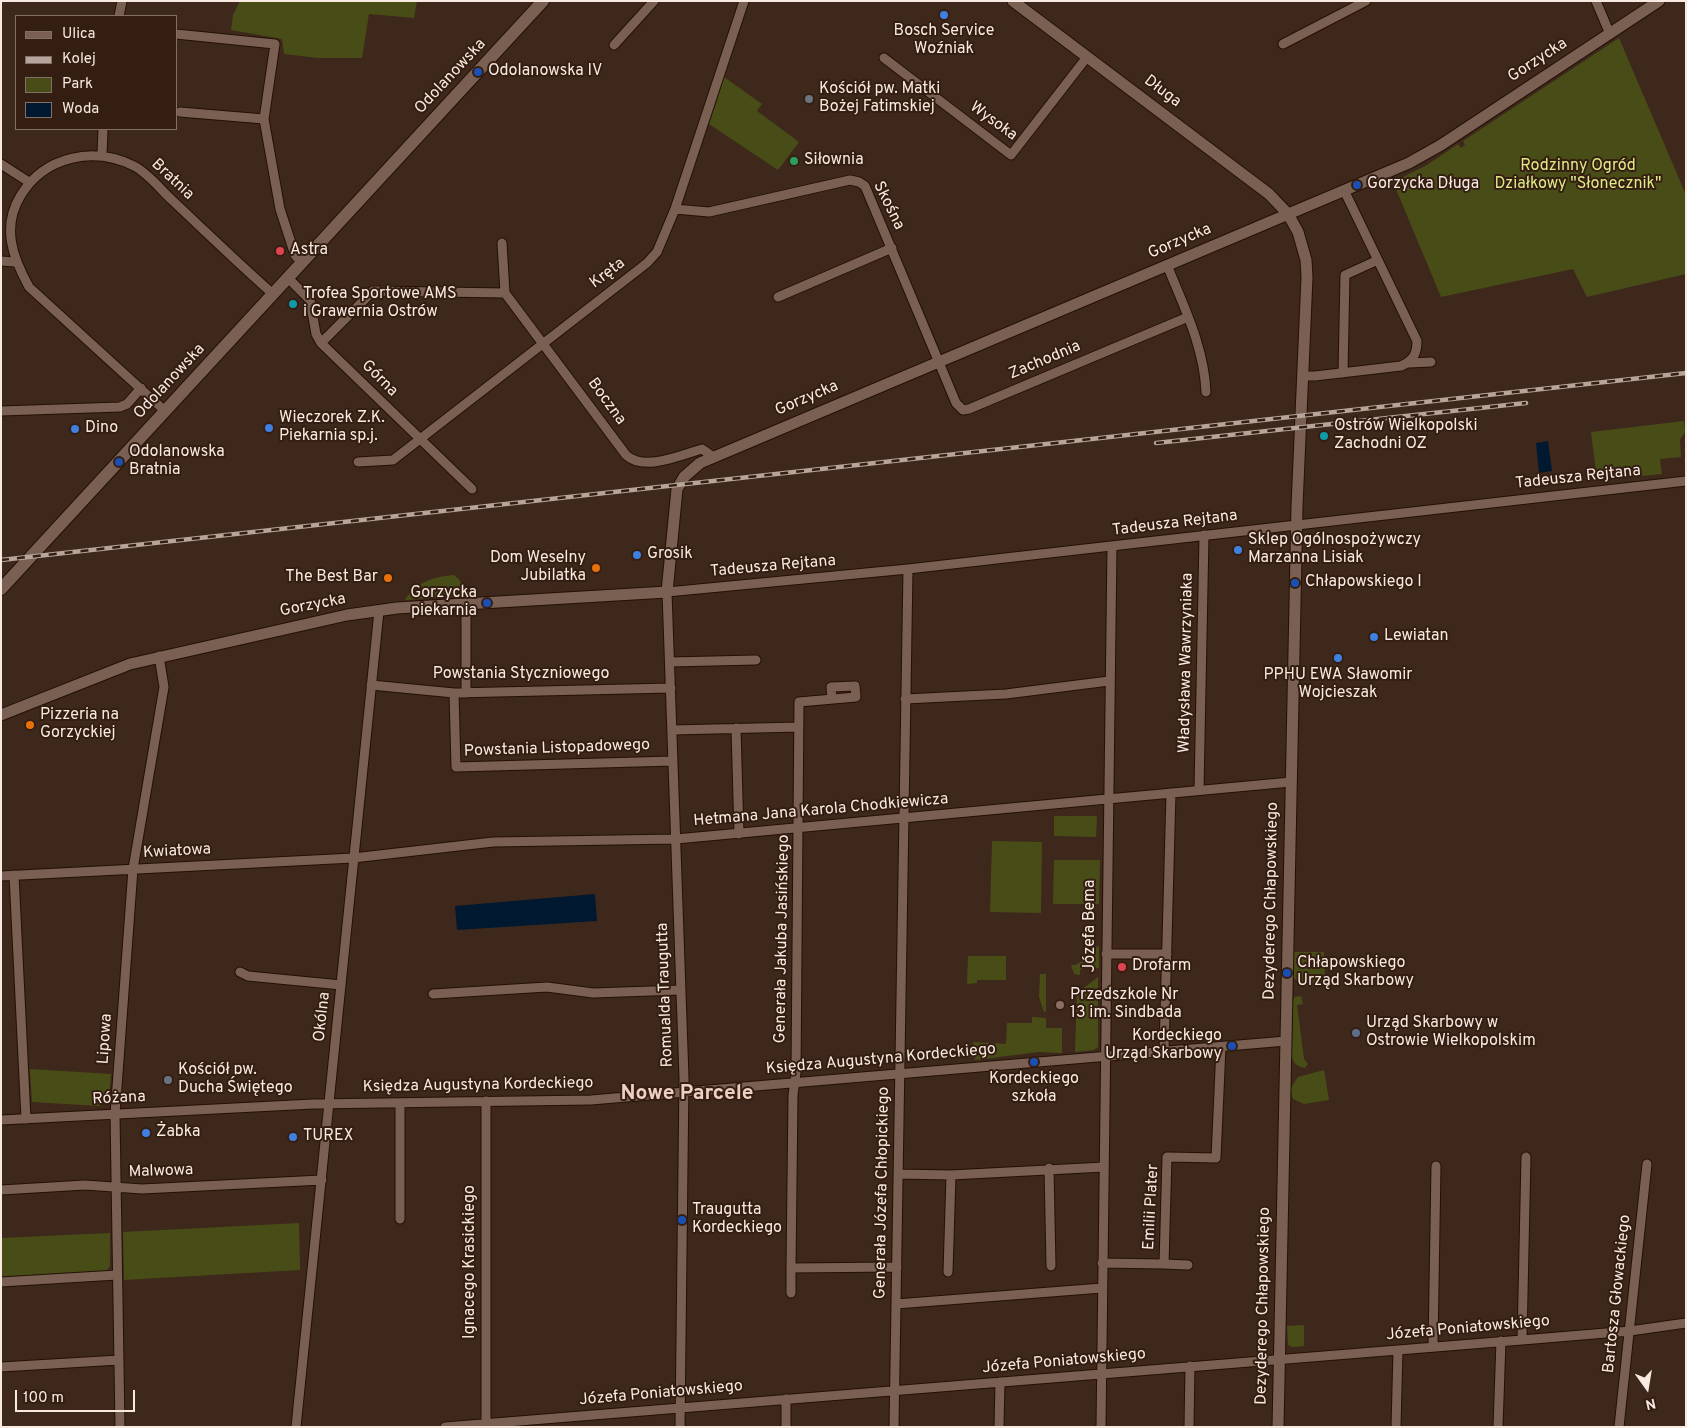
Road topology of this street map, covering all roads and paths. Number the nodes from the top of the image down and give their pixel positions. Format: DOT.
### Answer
graph roads {
  1 [pos="122,1"];
  2 [pos="543,1"];
  3 [pos="654,1"];
  4 [pos="744,1"];
  5 [pos="1013,1"];
  6 [pos="1366,1"];
  7 [pos="1596,1"];
  8 [pos="1660,1"];
  9 [pos="119,15"];
  10 [pos="178,34"];
  11 [pos="1610,34"];
  12 [pos="1283,44"];
  13 [pos="614,45"];
  14 [pos="1088,57"];
  15 [pos="884,58"];
  16 [pos="180,112"];
  17 [pos="264,119"];
  18 [pos="103,130"];
  19 [pos="102,155"];
  20 [pos="1,164"];
  21 [pos="29,182"];
  22 [pos="1344,190"];
  23 [pos="675,209"];
  24 [pos="1288,214"];
  25 [pos="502,243"];
  26 [pos="892,248"];
  27 [pos="1378,260"];
  28 [pos="1,261"];
  29 [pos="15,262"];
  30 [pos="302,263"];
  31 [pos="1167,265"];
  32 [pos="288,278"];
  33 [pos="505,293"];
  34 [pos="273,294"];
  35 [pos="778,297"];
  36 [pos="1188,317"];
  37 [pos="543,342"];
  38 [pos="321,343"];
  39 [pos="938,362"];
  40 [pos="1431,362"];
  41 [pos="1409,363"];
  42 [pos="1343,373"];
  43 [pos="1302,376"];
  44 [pos="140,388"];
  45 [pos="1206,392"];
  46 [pos="1,411"];
  47 [pos="165,411"];
  48 [pos="419,440"];
  49 [pos="712,456"];
  50 [pos="358,462"];
  51 [pos="1686,481"];
  52 [pos="472,489"];
  53 [pos="1296,525"];
  54 [pos="1204,535"];
  55 [pos="1112,546"];
  56 [pos="908,569"];
  57 [pos="1,589"];
  58 [pos="668,592"];
  59 [pos="466,604"];
  60 [pos="379,610"];
  61 [pos="160,656"];
  62 [pos="756,660"];
  63 [pos="670,662"];
  64 [pos="1109,681"];
  65 [pos="371,685"];
  66 [pos="671,688"];
  67 [pos="454,693"];
  68 [pos="466,693"];
  69 [pos="832,699"];
  70 [pos="905,699"];
  71 [pos="1,715"];
  72 [pos="799,727"];
  73 [pos="736,728"];
  74 [pos="672,730"];
  75 [pos="673,761"];
  76 [pos="1291,782"];
  77 [pos="1200,790"];
  78 [pos="1171,793"];
  79 [pos="1107,799"];
  80 [pos="904,818"];
  81 [pos="799,828"];
  82 [pos="739,834"];
  83 [pos="676,839"];
  84 [pos="353,858"];
  85 [pos="133,869"];
  86 [pos="14,875"];
  87 [pos="1,876"];
  88 [pos="1106,954"];
  89 [pos="1167,954"];
  90 [pos="240,972"];
  91 [pos="341,985"];
  92 [pos="681,990"];
  93 [pos="433,994"];
  94 [pos="1286,1041"];
  95 [pos="1221,1047"];
  96 [pos="1164,1051"];
  97 [pos="1105,1057"];
  98 [pos="900,1074"];
  99 [pos="795,1083"];
  100 [pos="684,1092"];
  101 [pos="486,1101"];
  102 [pos="400,1103"];
  103 [pos="329,1104"];
  104 [pos="115,1114"];
  105 [pos="26,1118"];
  106 [pos="1,1120"];
  107 [pos="1526,1157"];
  108 [pos="1647,1164"];
  109 [pos="1436,1166"];
  110 [pos="1104,1167"];
  111 [pos="1049,1168"];
  112 [pos="898,1174"];
  113 [pos="951,1175"];
  114 [pos="322,1180"];
  115 [pos="115,1188"];
  116 [pos="1,1190"];
  117 [pos="400,1218"];
  118 [pos="1102,1263"];
  119 [pos="1164,1264"];
  120 [pos="1188,1265"];
  121 [pos="1050,1266"];
  122 [pos="897,1267"];
  123 [pos="791,1268"];
  124 [pos="948,1272"];
  125 [pos="118,1276"];
  126 [pos="1,1282"];
  127 [pos="1102,1288"];
  128 [pos="791,1293"];
  129 [pos="896,1304"];
  130 [pos="1686,1323"];
  131 [pos="1630,1331"];
  132 [pos="1522,1340"];
  133 [pos="1501,1341"];
  134 [pos="1433,1347"];
  135 [pos="1398,1350"];
  136 [pos="1279,1359"];
  137 [pos="119,1360"];
  138 [pos="1190,1366"];
  139 [pos="1,1368"];
  140 [pos="1101,1373"];
  141 [pos="1000,1382"];
  142 [pos="895,1390"];
  143 [pos="786,1398"];
  144 [pos="680,1408"];
  145 [pos="486,1423"];
  146 [pos="120,1427"];
  147 [pos="296,1427"];
  148 [pos="445,1427"];
  149 [pos="680,1427"];
  150 [pos="786,1427"];
  151 [pos="894,1427"];
  152 [pos="999,1427"];
  153 [pos="1101,1427"];
  154 [pos="1189,1427"];
  155 [pos="1278,1427"];
  156 [pos="1396,1427"];
  157 [pos="1498,1427"];
  158 [pos="1619,1427"];
  1 -- 9 [label="street"];
  2 -- 30 [label="main road, Odolanowska"];
  3 -- 13 [label="street"];
  4 -- 23 [label="street, Kręta"];
  5 -- 14 [label="street, Długa"];
  6 -- 12 [label="street"];
  7 -- 11 [label="street"];
  8 -- 11 [label="street, Gorzycka"];
  10 -- 17 [label="street"];
  11 -- 22 [label="street, Gorzycka"];
  14 -- 15 [label="street, Wysoka"];
  14 -- 24 [label="street, Długa"];
  16 -- 17 [label="street"];
  17 -- 30 [label="street"];
  18 -- 19 [label="street"];
  19 -- 21 [label="street, Bratnia"];
  19 -- 34 [label="street, Bratnia"];
  20 -- 21 [label="street"];
  21 -- 29 [label="street, Bratnia"];
  22 -- 24 [label="street, Gorzycka"];
  22 -- 27 [label="street"];
  23 -- 26 [label="street, Skośna"];
  23 -- 37 [label="street, Kręta"];
  24 -- 31 [label="street, Gorzycka"];
  24 -- 43 [label="street, Dezyderego Chłapowskiego"];
  25 -- 33 [label="street"];
  26 -- 35 [label="street"];
  26 -- 39 [label="street, Skośna"];
  27 -- 41 [label="street"];
  27 -- 42 [label="street"];
  28 -- 29 [label="street"];
  29 -- 44 [label="street, Bratnia"];
  30 -- 32 [label="main road, Odolanowska"];
  31 -- 36 [label="street"];
  31 -- 39 [label="street, Gorzycka"];
  32 -- 34 [label="main road, Odolanowska"];
  32 -- 38 [label="street, Górna"];
  33 -- 37 [label="street, Boczna"];
  33 -- 38 [label="street"];
  34 -- 47 [label="main road, Odolanowska"];
  36 -- 39 [label="street, Zachodnia"];
  36 -- 45 [label="street"];
  37 -- 48 [label="street, Kręta"];
  37 -- 49 [label="street, Boczna"];
  38 -- 48 [label="street, Górna"];
  39 -- 49 [label="street, Gorzycka"];
  40 -- 41 [label="street"];
  41 -- 42 [label="street"];
  42 -- 43 [label="street"];
  43 -- 53 [label="street, Dezyderego Chłapowskiego"];
  44 -- 46 [label="street"];
  44 -- 47 [label="street, Bratnia"];
  47 -- 57 [label="main road, Odolanowska"];
  48 -- 50 [label="street, Kręta"];
  48 -- 52 [label="street, Górna"];
  49 -- 58 [label="street, Gorzycka"];
  51 -- 53 [label="street, Tadeusza Rejtana"];
  53 -- 54 [label="street, Tadeusza Rejtana"];
  53 -- 76 [label="street, Dezyderego Chłapowskiego"];
  54 -- 55 [label="street, Tadeusza Rejtana"];
  54 -- 77 [label="street, Władysława Wawrzyniaka"];
  55 -- 56 [label="street, Tadeusza Rejtana"];
  55 -- 64 [label="street, Józefa Bema"];
  56 -- 58 [label="street, Tadeusza Rejtana"];
  56 -- 70 [label="street, Generała Józefa Chłopickiego"];
  58 -- 59 [label="street, Gorzycka"];
  58 -- 63 [label="street, Romualda Traugutta"];
  59 -- 60 [label="street, Gorzycka"];
  59 -- 68 [label="street"];
  60 -- 61 [label="street, Gorzycka"];
  60 -- 65 [label="street, Okólna"];
  61 -- 71 [label="street, Gorzycka"];
  61 -- 85 [label="street, Lipowa"];
  62 -- 63 [label="street"];
  63 -- 66 [label="street, Romualda Traugutta"];
  64 -- 70 [label="street"];
  64 -- 79 [label="street, Józefa Bema"];
  65 -- 67 [label="street, Powstania Styczniowego"];
  65 -- 84 [label="street, Okólna"];
  66 -- 68 [label="street, Powstania Styczniowego"];
  66 -- 74 [label="street, Romualda Traugutta"];
  67 -- 68 [label="street, Powstania Styczniowego"];
  67 -- 75 [label="street, Powstania Listopadowego"];
  69 -- 72 [label="street, Generała Jakuba Jasińskiego"];
  70 -- 80 [label="street, Generała Józefa Chłopickiego"];
  72 -- 73 [label="street"];
  72 -- 81 [label="street, Generała Jakuba Jasińskiego"];
  73 -- 74 [label="street"];
  73 -- 82 [label="street"];
  74 -- 75 [label="street, Romualda Traugutta"];
  75 -- 83 [label="street, Romualda Traugutta"];
  76 -- 77 [label="street, Hetmana Jana Karola Chodkiewicza"];
  76 -- 94 [label="street, Dezyderego Chłapowskiego"];
  77 -- 78 [label="street, Hetmana Jana Karola Chodkiewicza"];
  78 -- 79 [label="street, Hetmana Jana Karola Chodkiewicza"];
  78 -- 89 [label="street"];
  79 -- 80 [label="street, Hetmana Jana Karola Chodkiewicza"];
  79 -- 88 [label="street, Józefa Bema"];
  80 -- 81 [label="street, Hetmana Jana Karola Chodkiewicza"];
  80 -- 98 [label="street, Generała Józefa Chłopickiego"];
  81 -- 82 [label="street, Hetmana Jana Karola Chodkiewicza"];
  81 -- 99 [label="street, Generała Jakuba Jasińskiego"];
  82 -- 83 [label="street, Hetmana Jana Karola Chodkiewicza"];
  83 -- 84 [label="street, Hetmana Jana Karola Chodkiewicza"];
  83 -- 92 [label="street, Romualda Traugutta"];
  84 -- 85 [label="street, Kwiatowa"];
  84 -- 91 [label="street, Okólna"];
  85 -- 86 [label="street, Kwiatowa"];
  85 -- 104 [label="street, Lipowa"];
  86 -- 87 [label="street, Kwiatowa"];
  86 -- 105 [label="street"];
  88 -- 89 [label="street"];
  88 -- 97 [label="street, Józefa Bema"];
  89 -- 96 [label="street"];
  90 -- 91 [label="street"];
  91 -- 103 [label="street, Okólna"];
  92 -- 93 [label="street"];
  92 -- 100 [label="street, Romualda Traugutta"];
  94 -- 95 [label="street, Księdza Augustyna Kordeckiego"];
  94 -- 136 [label="street, Dezyderego Chłapowskiego"];
  95 -- 96 [label="street, Księdza Augustyna Kordeckiego"];
  95 -- 119 [label="street, Emilii Plater"];
  96 -- 97 [label="street, Księdza Augustyna Kordeckiego"];
  97 -- 98 [label="street, Księdza Augustyna Kordeckiego"];
  97 -- 110 [label="street, Józefa Bema"];
  98 -- 99 [label="street, Księdza Augustyna Kordeckiego"];
  98 -- 112 [label="street, Generała Józefa Chłopickiego"];
  99 -- 100 [label="street, Księdza Augustyna Kordeckiego"];
  99 -- 123 [label="street, Generała Jakuba Jasińskiego"];
  100 -- 101 [label="street, Księdza Augustyna Kordeckiego"];
  100 -- 144 [label="street, Romualda Traugutta"];
  101 -- 102 [label="street, Księdza Augustyna Kordeckiego"];
  101 -- 145 [label="street, Ignacego Krasickiego"];
  102 -- 103 [label="street, Księdza Augustyna Kordeckiego"];
  102 -- 117 [label="street"];
  103 -- 104 [label="street, Różana"];
  103 -- 114 [label="street, Okólna"];
  104 -- 105 [label="street, Różana"];
  104 -- 115 [label="street, Lipowa"];
  105 -- 106 [label="street, Różana"];
  107 -- 132 [label="street"];
  108 -- 131 [label="street, Bartosza Głowackiego"];
  109 -- 134 [label="street"];
  110 -- 111 [label="street"];
  110 -- 118 [label="street, Józefa Bema"];
  111 -- 113 [label="street"];
  111 -- 121 [label="street"];
  112 -- 113 [label="street"];
  112 -- 122 [label="street, Generała Józefa Chłopickiego"];
  113 -- 124 [label="street"];
  114 -- 115 [label="street, Malwowa"];
  114 -- 147 [label="street, Okólna"];
  115 -- 116 [label="street, Malwowa"];
  115 -- 125 [label="street, Lipowa"];
  118 -- 119 [label="street, Emilii Plater"];
  118 -- 127 [label="street, Józefa Bema"];
  119 -- 120 [label="street"];
  122 -- 123 [label="street"];
  122 -- 129 [label="street, Generała Józefa Chłopickiego"];
  123 -- 128 [label="street, Generała Jakuba Jasińskiego"];
  125 -- 126 [label="street"];
  125 -- 137 [label="street, Lipowa"];
  127 -- 129 [label="street"];
  127 -- 140 [label="street, Józefa Bema"];
  129 -- 142 [label="street, Generała Józefa Chłopickiego"];
  130 -- 131 [label="street, Józefa Poniatowskiego"];
  131 -- 132 [label="street, Józefa Poniatowskiego"];
  131 -- 158 [label="street, Bartosza Głowackiego"];
  132 -- 133 [label="street, Józefa Poniatowskiego"];
  133 -- 134 [label="street, Józefa Poniatowskiego"];
  133 -- 157 [label="street"];
  134 -- 135 [label="street, Józefa Poniatowskiego"];
  135 -- 136 [label="street, Józefa Poniatowskiego"];
  135 -- 156 [label="street"];
  136 -- 138 [label="street, Józefa Poniatowskiego"];
  136 -- 155 [label="street, Dezyderego Chłapowskiego"];
  137 -- 139 [label="street"];
  137 -- 146 [label="street, Lipowa"];
  138 -- 140 [label="street, Józefa Poniatowskiego"];
  138 -- 154 [label="street"];
  140 -- 141 [label="street, Józefa Poniatowskiego"];
  140 -- 153 [label="street, Józefa Bema"];
  141 -- 142 [label="street, Józefa Poniatowskiego"];
  141 -- 152 [label="street"];
  142 -- 143 [label="street, Józefa Poniatowskiego"];
  142 -- 151 [label="street, Generała Józefa Chłopickiego"];
  143 -- 144 [label="street, Józefa Poniatowskiego"];
  143 -- 150 [label="street"];
  144 -- 145 [label="street, Józefa Poniatowskiego"];
  144 -- 149 [label="street, Romualda Traugutta"];
  145 -- 148 [label="street, Józefa Poniatowskiego"];
}
